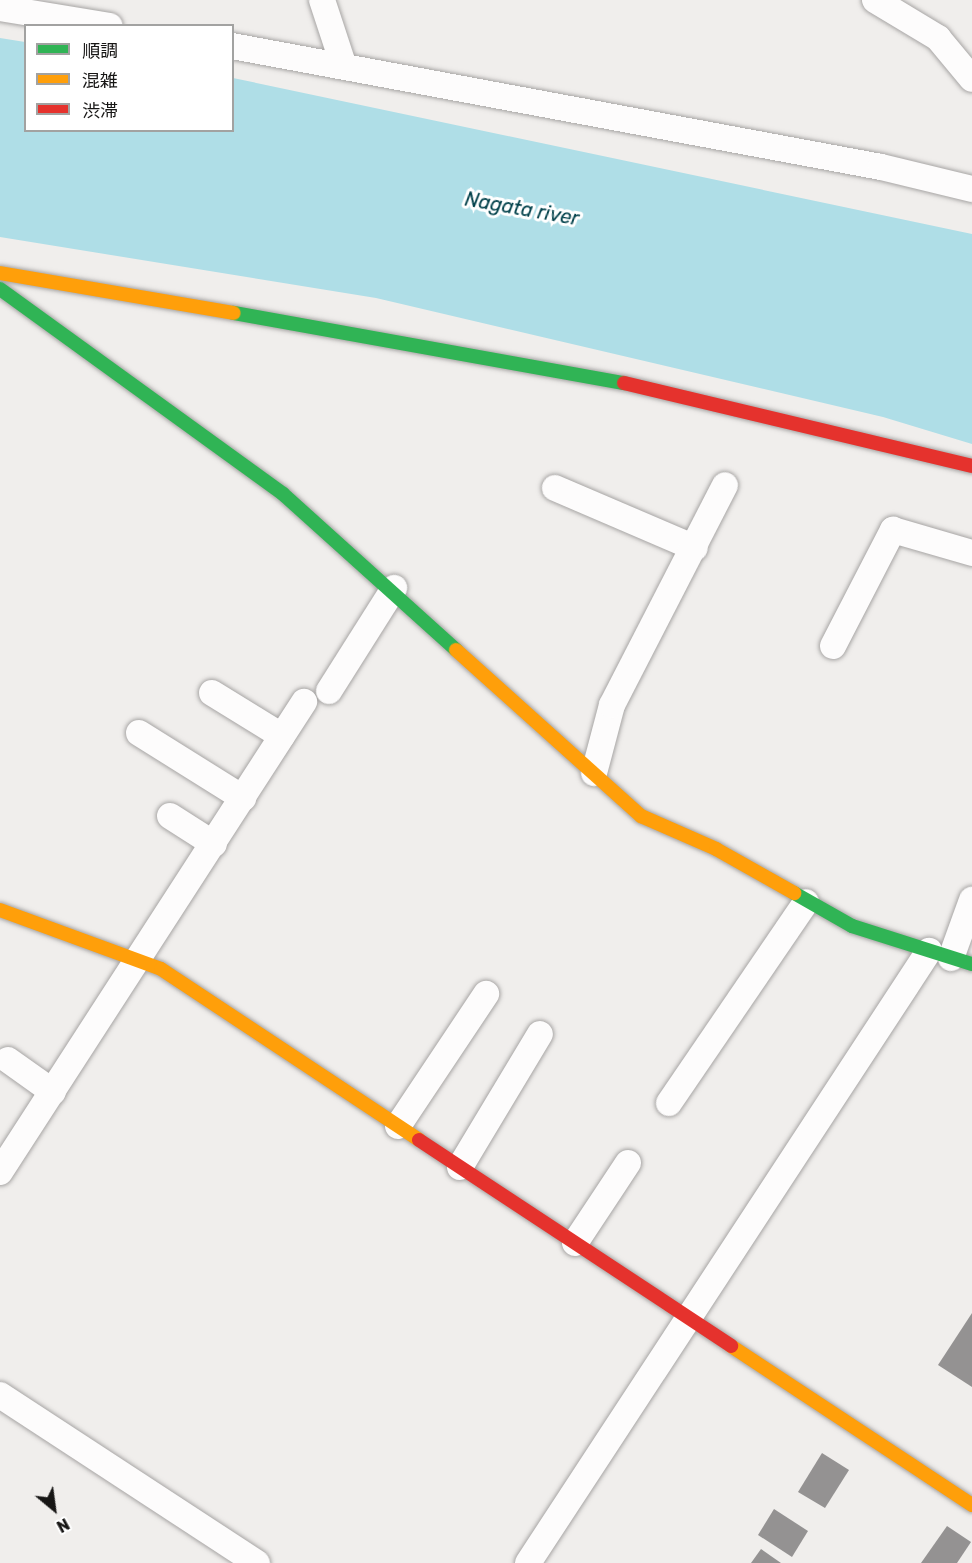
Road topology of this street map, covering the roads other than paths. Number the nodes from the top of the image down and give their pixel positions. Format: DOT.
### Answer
graph roads {
  1 [pos="322,0"];
  2 [pos="875,0"];
  3 [pos="0,8"];
  4 [pos="98,24"];
  5 [pos="234,46"];
  6 [pos="343,64"];
  7 [pos="972,79"];
  8 [pos="972,189"];
  9 [pos="2,291"];
  10 [pos="972,466"];
  11 [pos="725,485"];
  12 [pos="555,488"];
  13 [pos="695,548"];
  14 [pos="972,553"];
  15 [pos="394,588"];
  16 [pos="833,646"];
  17 [pos="329,691"];
  18 [pos="212,693"];
  19 [pos="304,702"];
  20 [pos="139,733"];
  21 [pos="282,736"];
  22 [pos="594,773"];
  23 [pos="243,798"];
  24 [pos="170,816"];
  25 [pos="214,844"];
  26 [pos="972,900"];
  27 [pos="806,902"];
  28 [pos="0,910"];
  29 [pos="951,958"];
  30 [pos="140,962"];
  31 [pos="486,994"];
  32 [pos="540,1034"];
  33 [pos="8,1060"];
  34 [pos="53,1092"];
  35 [pos="669,1103"];
  36 [pos="398,1126"];
  37 [pos="628,1164"];
  38 [pos="460,1167"];
  39 [pos="0,1172"];
  40 [pos="575,1243"];
  41 [pos="689,1319"];
  42 [pos="0,1395"];
  43 [pos="972,1505"];
  44 [pos="257,1563"];
  45 [pos="528,1563"];
  1 -- 6 [label="street"];
  2 -- 7 [label="street"];
  3 -- 4 [label="street"];
  5 -- 6 [label="street"];
  6 -- 8 [label="street"];
  9 -- 10 [label="street"];
  9 -- 15 [label="street"];
  11 -- 13 [label="street"];
  12 -- 13 [label="street"];
  13 -- 22 [label="street"];
  14 -- 16 [label="street"];
  15 -- 17 [label="street"];
  15 -- 22 [label="street"];
  18 -- 21 [label="street"];
  19 -- 21 [label="street"];
  20 -- 23 [label="street"];
  21 -- 23 [label="street"];
  22 -- 27 [label="street"];
  23 -- 25 [label="street"];
  24 -- 25 [label="street"];
  25 -- 30 [label="street"];
  26 -- 29 [label="street"];
  27 -- 29 [label="street"];
  27 -- 35 [label="street"];
  28 -- 30 [label="street"];
  29 -- 41 [label="street"];
  30 -- 34 [label="street"];
  30 -- 36 [label="street"];
  31 -- 36 [label="street"];
  32 -- 38 [label="street"];
  33 -- 34 [label="street"];
  34 -- 39 [label="street"];
  36 -- 38 [label="street"];
  37 -- 40 [label="street"];
  38 -- 40 [label="street"];
  40 -- 41 [label="street"];
  41 -- 43 [label="street"];
  41 -- 45 [label="street"];
  42 -- 44 [label="street"];
}
